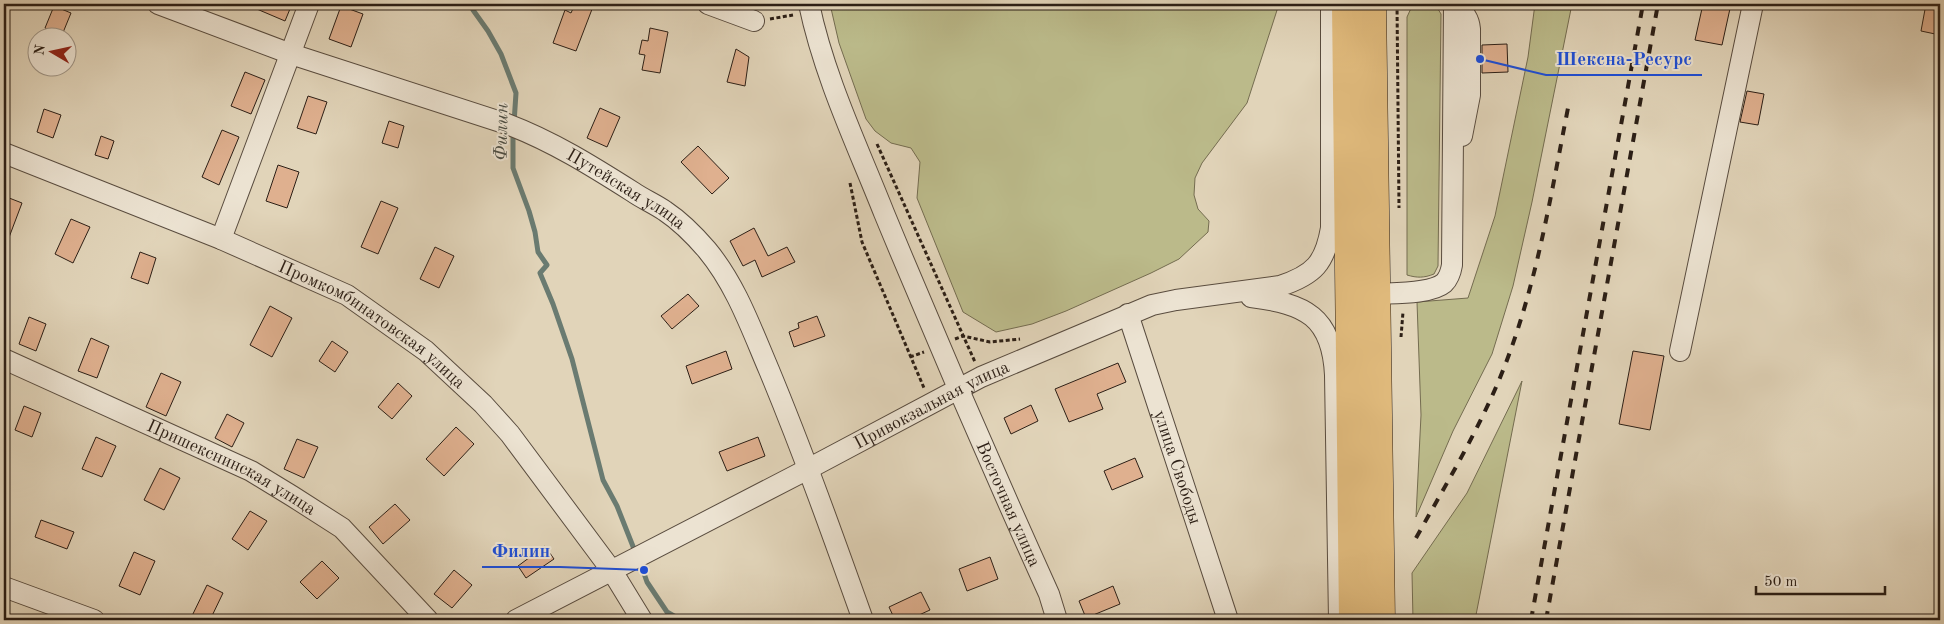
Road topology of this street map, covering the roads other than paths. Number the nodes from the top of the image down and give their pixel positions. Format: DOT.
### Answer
graph roads {
  1 [pos="158,4"];
  2 [pos="309,4"];
  3 [pos="708,4"];
  4 [pos="1331,4"];
  5 [pos="1346,4"];
  6 [pos="1372,4"];
  7 [pos="1455,4"];
  8 [pos="1753,4"];
  9 [pos="801,10"];
  10 [pos="754,21"];
  11 [pos="291,54"];
  12 [pos="4,153"];
  13 [pos="221,239"];
  14 [pos="1224,294"];
  15 [pos="1378,294"];
  16 [pos="1128,314"];
  17 [pos="1680,351"];
  18 [pos="4,360"];
  19 [pos="957,389"];
  20 [pos="808,470"];
  21 [pos="621,566"];
  22 [pos="4,587"];
  23 [pos="94,620"];
  24 [pos="428,620"];
  25 [pos="516,620"];
  26 [pos="642,620"];
  27 [pos="863,620"];
  28 [pos="1057,620"];
  29 [pos="1228,620"];
  30 [pos="1339,620"];
  31 [pos="1353,620"];
  32 [pos="1381,620"];
  1 -- 11 [label="street, Путейская улица"];
  2 -- 11 [label="street"];
  3 -- 10 [label="street"];
  4 -- 14 [label="street"];
  5 -- 31 [label="highway"];
  6 -- 15 [label="highway"];
  7 -- 15 [label="street"];
  8 -- 17 [label="street"];
  9 -- 19 [label="street, Восточная улица"];
  11 -- 13 [label="street"];
  11 -- 20 [label="street, Путейская улица"];
  12 -- 13 [label="street, Промкомбинатовская улица"];
  13 -- 21 [label="street, Промкомбинатовская улица"];
  14 -- 16 [label="street, Привокзальная улица"];
  14 -- 30 [label="street"];
  15 -- 32 [label="highway"];
  16 -- 19 [label="street, Привокзальная улица"];
  16 -- 29 [label="street, улица Свободы"];
  18 -- 24 [label="street, Пришекснинская улица"];
  19 -- 20 [label="street, Привокзальная улица"];
  19 -- 28 [label="street, Восточная улица"];
  20 -- 21 [label="street, Привокзальная улица"];
  20 -- 27 [label="street, Путейская улица"];
  21 -- 25 [label="street, Привокзальная улица"];
  21 -- 26 [label="street, Промкомбинатовская улица"];
  22 -- 23 [label="street"];
}
